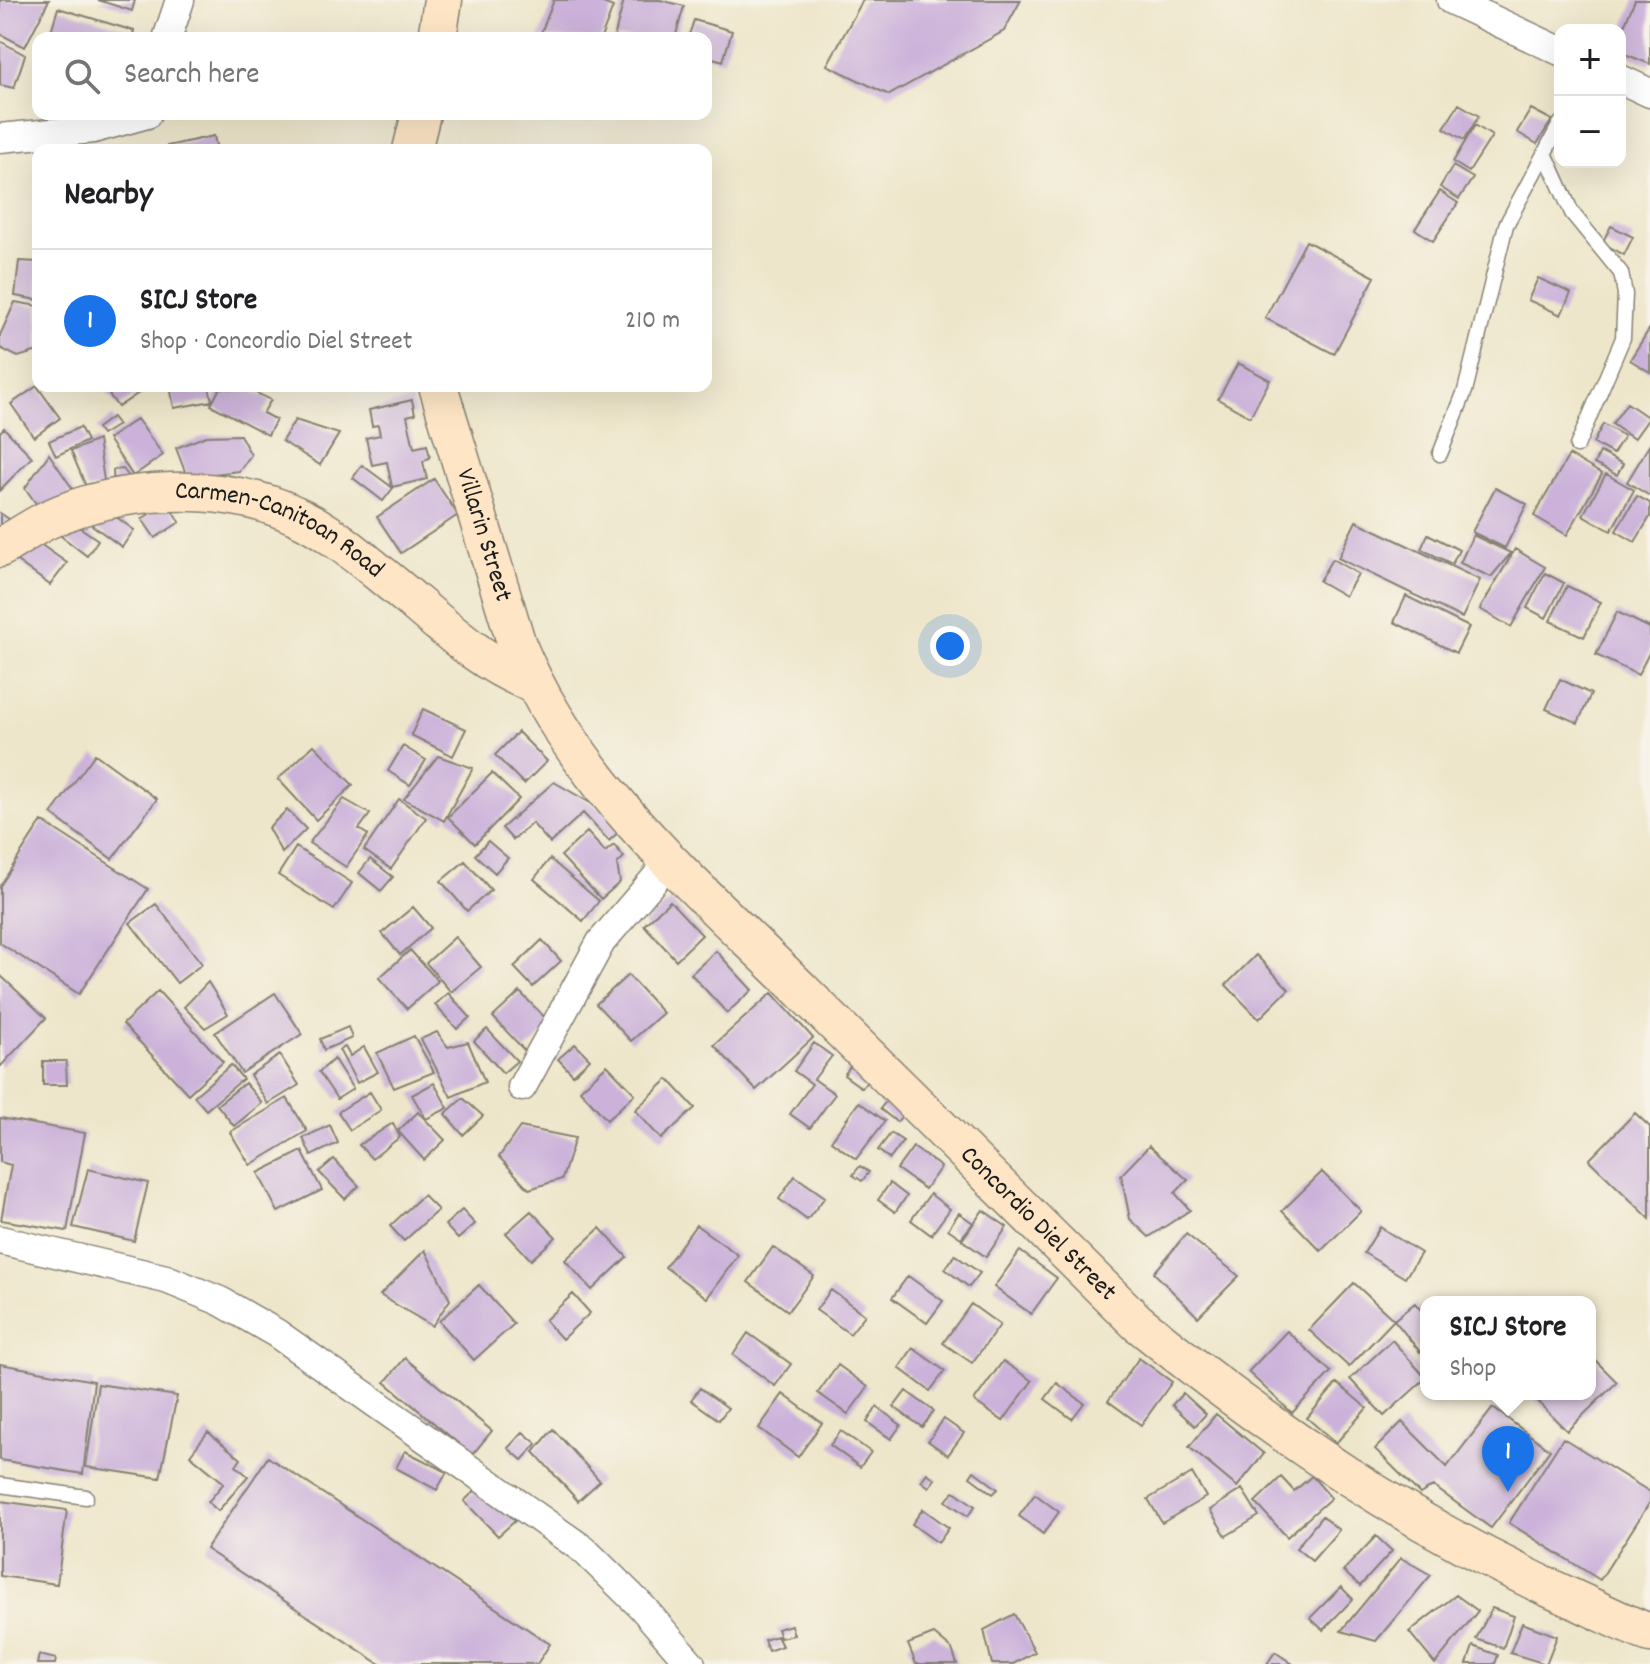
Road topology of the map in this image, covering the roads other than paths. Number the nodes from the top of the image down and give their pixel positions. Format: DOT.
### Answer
graph roads {
  1 [pos="180,0"];
  2 [pos="443,0"];
  3 [pos="1451,0"];
  4 [pos="169,32"];
  5 [pos="438,32"];
  6 [pos="1554,48"];
  7 [pos="1626,82"];
  8 [pos="1650,93"];
  9 [pos="125,120"];
  10 [pos="420,120"];
  11 [pos="1554,136"];
  12 [pos="0,138"];
  13 [pos="414,144"];
  14 [pos="1545,153"];
  15 [pos="440,392"];
  16 [pos="1577,446"];
  17 [pos="1440,454"];
  18 [pos="0,548"];
  19 [pos="533,683"];
  20 [pos="670,861"];
  21 [pos="522,1087"];
  22 [pos="0,1240"];
  23 [pos="0,1485"];
  24 [pos="86,1497"];
  25 [pos="1650,1633"];
  26 [pos="691,1664"];
  1 -- 4 [label="street"];
  2 -- 5 [label="main road"];
  3 -- 6 [label="street"];
  7 -- 8 [label="street"];
  9 -- 12 [label="street"];
  10 -- 13 [label="main road"];
  11 -- 14 [label="lane"];
  14 -- 16 [label="lane"];
  14 -- 17 [label="lane"];
  15 -- 19 [label="main road, Villarin Street"];
  18 -- 19 [label="main road, Carmen-Canitoan Road"];
  19 -- 20 [label="main road, Concordio Diel Street"];
  20 -- 21 [label="street"];
  20 -- 25 [label="main road, Concordio Diel Street"];
  22 -- 26 [label="street"];
  23 -- 24 [label="lane"];
}
